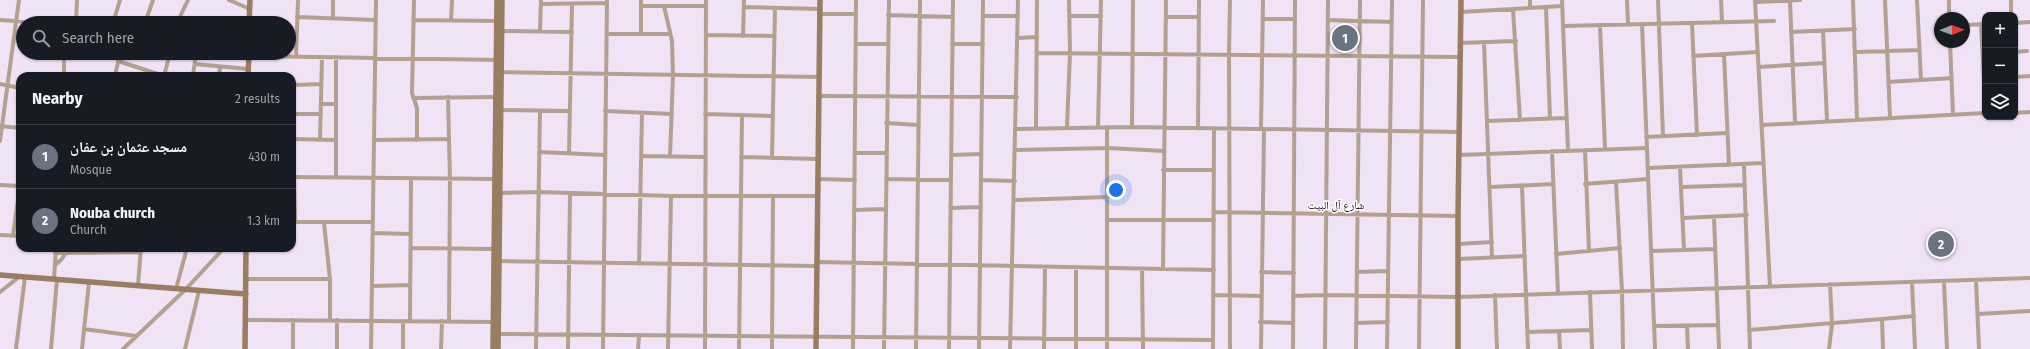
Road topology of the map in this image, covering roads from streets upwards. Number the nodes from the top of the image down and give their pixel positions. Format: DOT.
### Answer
graph roads {
  1 [pos="19,0"];
  2 [pos="77,0"];
  3 [pos="120,0"];
  4 [pos="153,0"];
  5 [pos="188,0"];
  6 [pos="229,0"];
  7 [pos="250,0"];
  8 [pos="298,0"];
  9 [pos="333,0"];
  10 [pos="376,0"];
  11 [pos="414,0"];
  12 [pos="452,0"];
  13 [pos="497,0"];
  14 [pos="502,0"];
  15 [pos="641,0"];
  16 [pos="706,0"];
  17 [pos="744,0"];
  18 [pos="820,0"];
  19 [pos="856,0"];
  20 [pos="888,0"];
  21 [pos="920,0"];
  22 [pos="953,0"];
  23 [pos="983,0"];
  24 [pos="1018,0"];
  25 [pos="1037,0"];
  26 [pos="1069,0"];
  27 [pos="1101,0"];
  28 [pos="1133,0"];
  29 [pos="1166,0"];
  30 [pos="1199,0"];
  31 [pos="1230,0"];
  32 [pos="1263,0"];
  33 [pos="1294,0"];
  34 [pos="1328,0"];
  35 [pos="1360,0"];
  36 [pos="1392,0"];
  37 [pos="1423,0"];
  38 [pos="1461,0"];
  39 [pos="1530,0"];
  40 [pos="1562,0"];
  41 [pos="1627,0"];
  42 [pos="1658,0"];
  43 [pos="1721,0"];
  44 [pos="1800,0"];
  45 [pos="1853,0"];
  46 [pos="1885,0"];
  47 [pos="1917,0"];
  48 [pos="1949,0"];
  49 [pos="2011,0"];
  50 [pos="1755,1"];
  51 [pos="1790,1"];
  52 [pos="541,2"];
  53 [pos="607,2"];
  54 [pos="572,5"];
  55 [pos="641,6"];
  56 [pos="664,6"];
  57 [pos="706,6"];
  58 [pos="1562,6"];
  59 [pos="744,7"];
  60 [pos="775,8"];
  61 [pos="1530,8"];
  62 [pos="1546,8"];
  63 [pos="250,9"];
  64 [pos="1513,10"];
  65 [pos="819,11"];
  66 [pos="1461,12"];
  67 [pos="1949,12"];
  68 [pos="2011,12"];
  69 [pos="856,14"];
  70 [pos="888,15"];
  71 [pos="17,16"];
  72 [pos="76,16"];
  73 [pos="115,16"];
  74 [pos="147,16"];
  75 [pos="180,16"];
  76 [pos="250,16"];
  77 [pos="920,16"];
  78 [pos="983,16"];
  79 [pos="1018,16"];
  80 [pos="1069,16"];
  81 [pos="1102,16"];
  82 [pos="297,17"];
  83 [pos="952,17"];
  84 [pos="1166,17"];
  85 [pos="1199,17"];
  86 [pos="333,18"];
  87 [pos="1263,19"];
  88 [pos="1294,19"];
  89 [pos="0,20"];
  90 [pos="375,20"];
  91 [pos="414,20"];
  92 [pos="451,20"];
  93 [pos="1328,20"];
  94 [pos="497,21"];
  95 [pos="1360,21"];
  96 [pos="1756,21"];
  97 [pos="1774,21"];
  98 [pos="16,22"];
  99 [pos="1392,22"];
  100 [pos="1722,22"];
  101 [pos="2030,22"];
  102 [pos="1692,23"];
  103 [pos="2018,23"];
  104 [pos="1628,24"];
  105 [pos="1642,24"];
  106 [pos="1659,24"];
  107 [pos="1982,24"];
  108 [pos="1600,25"];
  109 [pos="1970,25"];
  110 [pos="1563,26"];
  111 [pos="1855,29"];
  112 [pos="501,31"];
  113 [pos="540,31"];
  114 [pos="1823,31"];
  115 [pos="572,32"];
  116 [pos="1791,32"];
  117 [pos="641,33"];
  118 [pos="608,34"];
  119 [pos="670,34"];
  120 [pos="706,35"];
  121 [pos="743,36"];
  122 [pos="774,36"];
  123 [pos="1037,37"];
  124 [pos="1018,38"];
  125 [pos="1516,41"];
  126 [pos="1484,42"];
  127 [pos="1460,43"];
  128 [pos="856,44"];
  129 [pos="888,44"];
  130 [pos="952,44"];
  131 [pos="983,44"];
  132 [pos="1950,48"];
  133 [pos="1919,50"];
  134 [pos="1887,51"];
  135 [pos="2027,51"];
  136 [pos="1100,52"];
  137 [pos="1132,52"];
  138 [pos="1758,52"];
  139 [pos="1856,52"];
  140 [pos="2018,52"];
  141 [pos="1037,53"];
  142 [pos="1070,53"];
  143 [pos="1166,54"];
  144 [pos="1198,54"];
  145 [pos="1724,54"];
  146 [pos="1229,55"];
  147 [pos="1295,55"];
  148 [pos="1327,55"];
  149 [pos="1359,55"];
  150 [pos="1391,55"];
  151 [pos="296,56"];
  152 [pos="1263,56"];
  153 [pos="1693,56"];
  154 [pos="322,57"];
  155 [pos="336,57"];
  156 [pos="1422,57"];
  157 [pos="1460,57"];
  158 [pos="375,58"];
  159 [pos="413,58"];
  160 [pos="64,60"];
  161 [pos="168,60"];
  162 [pos="195,60"];
  163 [pos="249,60"];
  164 [pos="499,60"];
  165 [pos="118,61"];
  166 [pos="1824,63"];
  167 [pos="195,64"];
  168 [pos="1792,65"];
  169 [pos="220,67"];
  170 [pos="1759,67"];
  171 [pos="248,69"];
  172 [pos="64,72"];
  173 [pos="116,72"];
  174 [pos="152,72"];
  175 [pos="165,72"];
  176 [pos="194,72"];
  177 [pos="219,72"];
  178 [pos="498,72"];
  179 [pos="571,72"];
  180 [pos="607,73"];
  181 [pos="673,75"];
  182 [pos="706,76"];
  183 [pos="773,76"];
  184 [pos="2030,76"];
  185 [pos="818,77"];
  186 [pos="2018,77"];
  187 [pos="1952,78"];
  188 [pos="1921,80"];
  189 [pos="1888,82"];
  190 [pos="0,84"];
  191 [pos="296,84"];
  192 [pos="321,84"];
  193 [pos="8,86"];
  194 [pos="16,87"];
  195 [pos="819,96"];
  196 [pos="856,96"];
  197 [pos="888,96"];
  198 [pos="919,96"];
  199 [pos="448,97"];
  200 [pos="496,97"];
  201 [pos="952,97"];
  202 [pos="982,97"];
  203 [pos="1017,97"];
  204 [pos="413,98"];
  205 [pos="321,104"];
  206 [pos="336,104"];
  207 [pos="500,110"];
  208 [pos="540,110"];
  209 [pos="570,111"];
  210 [pos="605,111"];
  211 [pos="2018,112"];
  212 [pos="2030,112"];
  213 [pos="642,113"];
  214 [pos="1982,113"];
  215 [pos="296,114"];
  216 [pos="320,114"];
  217 [pos="672,114"];
  218 [pos="705,114"];
  219 [pos="1953,114"];
  220 [pos="742,116"];
  221 [pos="772,116"];
  222 [pos="1890,117"];
  223 [pos="1550,118"];
  224 [pos="1566,118"];
  225 [pos="1857,119"];
  226 [pos="1520,120"];
  227 [pos="1827,120"];
  228 [pos="1488,121"];
  229 [pos="1795,122"];
  230 [pos="886,123"];
  231 [pos="919,125"];
  232 [pos="1762,125"];
  233 [pos="1,126"];
  234 [pos="1067,127"];
  235 [pos="1098,127"];
  236 [pos="1107,127"];
  237 [pos="1132,127"];
  238 [pos="16,128"];
  239 [pos="1016,128"];
  240 [pos="1036,128"];
  241 [pos="1164,128"];
  242 [pos="1214,128"];
  243 [pos="1230,128"];
  244 [pos="1295,128"];
  245 [pos="1198,129"];
  246 [pos="1263,129"];
  247 [pos="1326,130"];
  248 [pos="1358,130"];
  249 [pos="1390,131"];
  250 [pos="1422,131"];
  251 [pos="1459,132"];
  252 [pos="1727,133"];
  253 [pos="1697,135"];
  254 [pos="1663,136"];
  255 [pos="1646,137"];
  256 [pos="296,139"];
  257 [pos="449,139"];
  258 [pos="320,140"];
  259 [pos="336,140"];
  260 [pos="374,140"];
  261 [pos="417,140"];
  262 [pos="0,141"];
  263 [pos="1108,148"];
  264 [pos="1647,148"];
  265 [pos="1605,149"];
  266 [pos="1016,150"];
  267 [pos="1585,150"];
  268 [pos="1164,151"];
  269 [pos="1552,151"];
  270 [pos="1568,151"];
  271 [pos="539,152"];
  272 [pos="855,153"];
  273 [pos="886,153"];
  274 [pos="569,154"];
  275 [pos="981,154"];
  276 [pos="1488,154"];
  277 [pos="606,155"];
  278 [pos="951,155"];
  279 [pos="1459,155"];
  280 [pos="641,156"];
  281 [pos="670,156"];
  282 [pos="705,157"];
  283 [pos="741,157"];
  284 [pos="772,158"];
  285 [pos="818,159"];
  286 [pos="1763,164"];
  287 [pos="1729,165"];
  288 [pos="1744,165"];
  289 [pos="1648,168"];
  290 [pos="1680,168"];
  291 [pos="1163,170"];
  292 [pos="1214,170"];
  293 [pos="336,177"];
  294 [pos="296,178"];
  295 [pos="373,178"];
  296 [pos="411,178"];
  297 [pos="450,178"];
  298 [pos="495,179"];
  299 [pos="817,179"];
  300 [pos="887,179"];
  301 [pos="1648,179"];
  302 [pos="855,180"];
  303 [pos="918,180"];
  304 [pos="950,180"];
  305 [pos="981,180"];
  306 [pos="1015,181"];
  307 [pos="1616,182"];
  308 [pos="1553,184"];
  309 [pos="1585,184"];
  310 [pos="0,185"];
  311 [pos="1744,185"];
  312 [pos="16,186"];
  313 [pos="1522,186"];
  314 [pos="1682,186"];
  315 [pos="1490,187"];
  316 [pos="538,192"];
  317 [pos="498,193"];
  318 [pos="570,193"];
  319 [pos="605,193"];
  320 [pos="640,195"];
  321 [pos="704,195"];
  322 [pos="671,196"];
  323 [pos="741,196"];
  324 [pos="773,196"];
  325 [pos="817,196"];
  326 [pos="1108,198"];
  327 [pos="1015,200"];
  328 [pos="981,207"];
  329 [pos="950,208"];
  330 [pos="886,209"];
  331 [pos="854,210"];
  332 [pos="1214,212"];
  333 [pos="1231,212"];
  334 [pos="1326,213"];
  335 [pos="1262,214"];
  336 [pos="1294,214"];
  337 [pos="1358,214"];
  338 [pos="1390,214"];
  339 [pos="16,215"];
  340 [pos="1421,215"];
  341 [pos="1747,215"];
  342 [pos="1458,216"];
  343 [pos="1714,217"];
  344 [pos="1683,218"];
  345 [pos="1108,220"];
  346 [pos="1163,220"];
  347 [pos="1214,220"];
  348 [pos="296,222"];
  349 [pos="373,222"];
  350 [pos="324,223"];
  351 [pos="373,233"];
  352 [pos="410,234"];
  353 [pos="0,235"];
  354 [pos="13,236"];
  355 [pos="1492,242"];
  356 [pos="1458,244"];
  357 [pos="411,248"];
  358 [pos="448,248"];
  359 [pos="1620,248"];
  360 [pos="494,249"];
  361 [pos="1715,249"];
  362 [pos="1684,250"];
  363 [pos="1652,251"];
  364 [pos="91,252"];
  365 [pos="141,252"];
  366 [pos="187,252"];
  367 [pos="220,252"];
  368 [pos="246,252"];
  369 [pos="1589,252"];
  370 [pos="55,253"];
  371 [pos="66,253"];
  372 [pos="1556,254"];
  373 [pos="1525,256"];
  374 [pos="1492,257"];
  375 [pos="1458,259"];
  376 [pos="499,261"];
  377 [pos="537,262"];
  378 [pos="569,262"];
  379 [pos="604,262"];
  380 [pos="705,263"];
  381 [pos="854,263"];
  382 [pos="639,264"];
  383 [pos="669,264"];
  384 [pos="817,264"];
  385 [pos="885,264"];
  386 [pos="917,264"];
  387 [pos="55,265"];
  388 [pos="740,265"];
  389 [pos="772,266"];
  390 [pos="950,266"];
  391 [pos="980,266"];
  392 [pos="1013,266"];
  393 [pos="1045,267"];
  394 [pos="1076,267"];
  395 [pos="1108,268"];
  396 [pos="1142,269"];
  397 [pos="1163,269"];
  398 [pos="1214,270"];
  399 [pos="1388,271"];
  400 [pos="1261,272"];
  401 [pos="1357,272"];
  402 [pos="1294,273"];
  403 [pos="0,275"];
  404 [pos="22,277"];
  405 [pos="2030,278"];
  406 [pos="56,279"];
  407 [pos="246,279"];
  408 [pos="330,279"];
  409 [pos="1976,280"];
  410 [pos="1944,281"];
  411 [pos="89,282"];
  412 [pos="1912,282"];
  413 [pos="1830,284"];
  414 [pos="138,285"];
  415 [pos="410,285"];
  416 [pos="372,286"];
  417 [pos="1770,286"];
  418 [pos="1748,287"];
  419 [pos="1716,288"];
  420 [pos="176,289"];
  421 [pos="185,290"];
  422 [pos="1654,290"];
  423 [pos="199,291"];
  424 [pos="1622,291"];
  425 [pos="0,292"];
  426 [pos="1590,292"];
  427 [pos="1558,293"];
  428 [pos="246,294"];
  429 [pos="1525,294"];
  430 [pos="1213,295"];
  431 [pos="1229,295"];
  432 [pos="1325,295"];
  433 [pos="1357,295"];
  434 [pos="1495,295"];
  435 [pos="1261,296"];
  436 [pos="1293,296"];
  437 [pos="1388,296"];
  438 [pos="1420,297"];
  439 [pos="1458,297"];
  440 [pos="2030,311"];
  441 [pos="1978,314"];
  442 [pos="1914,316"];
  443 [pos="371,319"];
  444 [pos="1882,319"];
  445 [pos="246,320"];
  446 [pos="293,320"];
  447 [pos="330,320"];
  448 [pos="337,320"];
  449 [pos="410,320"];
  450 [pos="403,321"];
  451 [pos="442,321"];
  452 [pos="449,321"];
  453 [pos="496,322"];
  454 [pos="1260,322"];
  455 [pos="1388,322"];
  456 [pos="1293,323"];
  457 [pos="1356,323"];
  458 [pos="1832,324"];
  459 [pos="1718,325"];
  460 [pos="1654,326"];
  461 [pos="1687,326"];
  462 [pos="84,330"];
  463 [pos="1591,330"];
  464 [pos="1749,330"];
  465 [pos="1559,331"];
  466 [pos="1527,332"];
  467 [pos="498,334"];
  468 [pos="536,334"];
  469 [pos="568,335"];
  470 [pos="136,336"];
  471 [pos="603,336"];
  472 [pos="638,337"];
  473 [pos="668,337"];
  474 [pos="705,337"];
  475 [pos="740,337"];
  476 [pos="772,337"];
  477 [pos="853,337"];
  478 [pos="817,338"];
  479 [pos="884,338"];
  480 [pos="916,338"];
  481 [pos="979,338"];
  482 [pos="949,339"];
  483 [pos="1010,339"];
  484 [pos="1044,339"];
  485 [pos="1076,339"];
  486 [pos="1108,339"];
  487 [pos="1143,339"];
  488 [pos="1213,340"];
  489 [pos="16,349"];
  490 [pos="51,349"];
  491 [pos="82,349"];
  492 [pos="123,349"];
  493 [pos="185,349"];
  494 [pos="245,349"];
  495 [pos="293,349"];
  496 [pos="337,349"];
  497 [pos="370,349"];
  498 [pos="403,349"];
  499 [pos="441,349"];
  500 [pos="493,349"];
  501 [pos="498,349"];
  502 [pos="536,349"];
  503 [pos="568,349"];
  504 [pos="603,349"];
  505 [pos="638,349"];
  506 [pos="668,349"];
  507 [pos="705,349"];
  508 [pos="740,349"];
  509 [pos="772,349"];
  510 [pos="816,349"];
  511 [pos="853,349"];
  512 [pos="884,349"];
  513 [pos="916,349"];
  514 [pos="949,349"];
  515 [pos="979,349"];
  516 [pos="1010,349"];
  517 [pos="1044,349"];
  518 [pos="1076,349"];
  519 [pos="1107,349"];
  520 [pos="1143,349"];
  521 [pos="1212,349"];
  522 [pos="1230,349"];
  523 [pos="1261,349"];
  524 [pos="1292,349"];
  525 [pos="1325,349"];
  526 [pos="1356,349"];
  527 [pos="1387,349"];
  528 [pos="1419,349"];
  529 [pos="1458,349"];
  530 [pos="1497,349"];
  531 [pos="1528,349"];
  532 [pos="1560,349"];
  533 [pos="1592,349"];
  534 [pos="1623,349"];
  535 [pos="1655,349"];
  536 [pos="1688,349"];
  537 [pos="1719,349"];
  538 [pos="1750,349"];
  539 [pos="1829,349"];
  540 [pos="1883,349"];
  541 [pos="1915,349"];
  542 [pos="1947,349"];
  543 [pos="1979,349"];
  1 -- 71 [label="street"];
  2 -- 72 [label="street"];
  3 -- 73 [label="street"];
  4 -- 74 [label="street"];
  5 -- 75 [label="street"];
  6 -- 63 [label="street"];
  7 -- 63 [label="street"];
  8 -- 82 [label="street"];
  9 -- 86 [label="street"];
  10 -- 90 [label="street"];
  11 -- 91 [label="street"];
  12 -- 92 [label="street"];
  13 -- 94 [label="street"];
  14 -- 112 [label="street"];
  15 -- 55 [label="street"];
  16 -- 57 [label="street"];
  17 -- 59 [label="street"];
  18 -- 65 [label="street"];
  19 -- 69 [label="street"];
  20 -- 70 [label="street"];
  21 -- 77 [label="street"];
  22 -- 83 [label="street"];
  23 -- 78 [label="street"];
  24 -- 79 [label="street"];
  25 -- 123 [label="street"];
  26 -- 80 [label="street"];
  27 -- 81 [label="street"];
  28 -- 137 [label="street"];
  29 -- 84 [label="street"];
  30 -- 85 [label="street"];
  31 -- 146 [label="street"];
  32 -- 87 [label="street"];
  33 -- 88 [label="street"];
  34 -- 93 [label="street"];
  35 -- 95 [label="street"];
  36 -- 99 [label="street"];
  37 -- 156 [label="street"];
  38 -- 66 [label="street"];
  39 -- 61 [label="street"];
  40 -- 58 [label="street"];
  41 -- 104 [label="street"];
  42 -- 106 [label="street"];
  43 -- 100 [label="street"];
  44 -- 51 [label="street"];
  45 -- 111 [label="street"];
  46 -- 134 [label="street"];
  47 -- 133 [label="street"];
  48 -- 67 [label="street"];
  49 -- 68 [label="street"];
  50 -- 51 [label="street"];
  50 -- 96 [label="street"];
  51 -- 116 [label="street"];
  52 -- 54 [label="street"];
  52 -- 113 [label="street"];
  53 -- 54 [label="street"];
  53 -- 118 [label="street"];
  54 -- 115 [label="street"];
  55 -- 56 [label="street"];
  55 -- 117 [label="street"];
  56 -- 57 [label="street"];
  56 -- 119 [label="street"];
  57 -- 120 [label="street"];
  58 -- 62 [label="street"];
  58 -- 110 [label="street"];
  59 -- 60 [label="street"];
  59 -- 121 [label="street"];
  60 -- 65 [label="street"];
  60 -- 122 [label="street"];
  61 -- 62 [label="street"];
  61 -- 64 [label="street"];
  62 -- 223 [label="street"];
  63 -- 76 [label="street"];
  64 -- 66 [label="street"];
  64 -- 125 [label="street"];
  65 -- 69 [label="street"];
  65 -- 185 [label="street"];
  66 -- 127 [label="street"];
  69 -- 128 [label="street"];
  70 -- 77 [label="street"];
  70 -- 129 [label="street"];
  77 -- 83 [label="street"];
  77 -- 198 [label="street"];
  78 -- 79 [label="street"];
  78 -- 131 [label="street"];
  79 -- 124 [label="street"];
  80 -- 81 [label="street"];
  80 -- 142 [label="street"];
  81 -- 136 [label="street"];
  82 -- 86 [label="street"];
  82 -- 151 [label="street"];
  83 -- 130 [label="street"];
  84 -- 85 [label="street"];
  84 -- 143 [label="street"];
  85 -- 144 [label="street"];
  86 -- 90 [label="street"];
  87 -- 88 [label="street"];
  87 -- 152 [label="street"];
  88 -- 147 [label="street"];
  89 -- 98 [label="street"];
  90 -- 158 [label="street"];
  91 -- 92 [label="street"];
  91 -- 159 [label="street"];
  92 -- 94 [label="street"];
  93 -- 95 [label="street"];
  93 -- 148 [label="street"];
  94 -- 164 [label="street"];
  95 -- 99 [label="street"];
  95 -- 149 [label="street"];
  96 -- 97 [label="street"];
  96 -- 100 [label="street"];
  96 -- 138 [label="street"];
  98 -- 193 [label="street"];
  99 -- 150 [label="street"];
  100 -- 102 [label="street"];
  101 -- 103 [label="street"];
  102 -- 106 [label="street"];
  102 -- 153 [label="street"];
  104 -- 105 [label="street"];
  104 -- 108 [label="street"];
  105 -- 106 [label="street"];
  105 -- 255 [label="street"];
  106 -- 254 [label="street"];
  107 -- 109 [label="street"];
  108 -- 110 [label="street"];
  108 -- 265 [label="street"];
  110 -- 224 [label="street"];
  111 -- 114 [label="street"];
  111 -- 139 [label="street"];
  112 -- 113 [label="street"];
  112 -- 164 [label="street"];
  113 -- 115 [label="street"];
  114 -- 116 [label="street"];
  114 -- 166 [label="street"];
  115 -- 179 [label="street"];
  116 -- 168 [label="street"];
  117 -- 118 [label="street"];
  117 -- 119 [label="street"];
  118 -- 180 [label="street"];
  119 -- 181 [label="street"];
  120 -- 121 [label="street"];
  120 -- 182 [label="street"];
  121 -- 122 [label="street"];
  122 -- 183 [label="street"];
  123 -- 124 [label="street"];
  123 -- 141 [label="street"];
  124 -- 203 [label="street"];
  125 -- 126 [label="street"];
  125 -- 226 [label="street"];
  126 -- 127 [label="street"];
  126 -- 228 [label="street"];
  127 -- 157 [label="street"];
  128 -- 129 [label="street"];
  128 -- 196 [label="street"];
  129 -- 197 [label="street"];
  130 -- 131 [label="street"];
  130 -- 201 [label="street"];
  131 -- 202 [label="street"];
  132 -- 187 [label="street"];
  133 -- 134 [label="street"];
  133 -- 188 [label="street"];
  134 -- 139 [label="street"];
  134 -- 189 [label="street"];
  135 -- 140 [label="street"];
  136 -- 137 [label="street"];
  136 -- 142 [label="street"];
  136 -- 235 [label="street"];
  137 -- 143 [label="street"];
  137 -- 237 [label="street"];
  138 -- 145 [label="street"];
  138 -- 170 [label="street"];
  139 -- 225 [label="street"];
  141 -- 142 [label="street"];
  141 -- 240 [label="street"];
  142 -- 234 [label="street"];
  143 -- 144 [label="street"];
  143 -- 241 [label="street"];
  144 -- 146 [label="street"];
  144 -- 245 [label="street"];
  145 -- 153 [label="street"];
  145 -- 252 [label="street"];
  146 -- 152 [label="street"];
  146 -- 243 [label="street"];
  147 -- 148 [label="street"];
  147 -- 152 [label="street"];
  147 -- 244 [label="street"];
  148 -- 149 [label="street"];
  148 -- 247 [label="street"];
  149 -- 150 [label="street"];
  149 -- 248 [label="street"];
  150 -- 156 [label="street"];
  150 -- 249 [label="street"];
  151 -- 154 [label="street"];
  152 -- 246 [label="street"];
  153 -- 253 [label="street"];
  154 -- 155 [label="street"];
  154 -- 192 [label="street"];
  155 -- 158 [label="street"];
  155 -- 206 [label="street"];
  156 -- 157 [label="street"];
  156 -- 250 [label="street"];
  157 -- 251 [label="street"];
  158 -- 159 [label="street"];
  158 -- 260 [label="street"];
  159 -- 164 [label="street"];
  159 -- 204 [label="street"];
  160 -- 172 [label="street"];
  161 -- 175 [label="street"];
  162 -- 167 [label="street"];
  163 -- 171 [label="street"];
  164 -- 178 [label="street"];
  165 -- 173 [label="street"];
  165 -- 174 [label="street"];
  166 -- 168 [label="street"];
  166 -- 227 [label="street"];
  167 -- 169 [label="street"];
  167 -- 176 [label="street"];
  168 -- 170 [label="street"];
  168 -- 229 [label="street"];
  169 -- 171 [label="street"];
  169 -- 177 [label="street"];
  170 -- 232 [label="street"];
  178 -- 179 [label="street"];
  178 -- 200 [label="street"];
  178 -- 207 [label="street"];
  179 -- 180 [label="street"];
  179 -- 209 [label="street"];
  180 -- 181 [label="street"];
  180 -- 210 [label="street"];
  181 -- 182 [label="street"];
  181 -- 217 [label="street"];
  182 -- 183 [label="street"];
  182 -- 218 [label="street"];
  183 -- 185 [label="street"];
  183 -- 221 [label="street"];
  184 -- 186 [label="street"];
  185 -- 195 [label="street"];
  187 -- 188 [label="street"];
  187 -- 219 [label="street"];
  188 -- 189 [label="street"];
  189 -- 222 [label="street"];
  190 -- 193 [label="street"];
  191 -- 192 [label="street"];
  192 -- 205 [label="street"];
  193 -- 194 [label="street"];
  193 -- 233 [label="street"];
  195 -- 196 [label="street"];
  195 -- 285 [label="street"];
  196 -- 197 [label="street"];
  196 -- 272 [label="street"];
  197 -- 198 [label="street"];
  197 -- 230 [label="street"];
  198 -- 201 [label="street"];
  198 -- 231 [label="street"];
  199 -- 200 [label="street"];
  199 -- 204 [label="street"];
  199 -- 257 [label="street"];
  200 -- 298 [label="street"];
  201 -- 202 [label="street"];
  201 -- 278 [label="street"];
  202 -- 203 [label="street"];
  202 -- 275 [label="street"];
  203 -- 239 [label="street"];
  204 -- 261 [label="street"];
  205 -- 206 [label="street"];
  205 -- 216 [label="street"];
  206 -- 259 [label="street"];
  207 -- 208 [label="street"];
  207 -- 317 [label="street"];
  208 -- 209 [label="street"];
  208 -- 271 [label="street"];
  209 -- 274 [label="street"];
  210 -- 213 [label="street"];
  210 -- 277 [label="street"];
  211 -- 212 [label="street"];
  213 -- 217 [label="street"];
  213 -- 280 [label="street"];
  214 -- 219 [label="street"];
  215 -- 216 [label="street"];
  216 -- 258 [label="street"];
  217 -- 281 [label="street"];
  218 -- 220 [label="street"];
  218 -- 282 [label="street"];
  219 -- 222 [label="street"];
  220 -- 221 [label="street"];
  220 -- 283 [label="street"];
  221 -- 284 [label="street"];
  222 -- 225 [label="street"];
  223 -- 224 [label="street"];
  223 -- 226 [label="street"];
  224 -- 270 [label="street"];
  225 -- 227 [label="street"];
  226 -- 228 [label="street"];
  227 -- 229 [label="street"];
  228 -- 276 [label="street"];
  229 -- 232 [label="street"];
  230 -- 231 [label="street"];
  230 -- 273 [label="street"];
  231 -- 303 [label="street"];
  232 -- 286 [label="street"];
  233 -- 238 [label="street"];
  233 -- 262 [label="street"];
  234 -- 235 [label="street"];
  234 -- 240 [label="street"];
  235 -- 236 [label="street"];
  236 -- 237 [label="street"];
  236 -- 263 [label="street"];
  237 -- 241 [label="street"];
  239 -- 240 [label="street"];
  239 -- 266 [label="street"];
  241 -- 245 [label="street"];
  241 -- 268 [label="street"];
  242 -- 243 [label="street"];
  242 -- 245 [label="street"];
  242 -- 292 [label="street"];
  243 -- 246 [label="street"];
  243 -- 333 [label="street"];
  244 -- 246 [label="street"];
  244 -- 247 [label="street"];
  244 -- 336 [label="street"];
  246 -- 335 [label="street"];
  247 -- 248 [label="street"];
  247 -- 334 [label="street"];
  248 -- 249 [label="street"];
  248 -- 337 [label="street"];
  249 -- 250 [label="street"];
  249 -- 338 [label="street"];
  250 -- 251 [label="street"];
  250 -- 340 [label="street"];
  251 -- 279 [label="street"];
  252 -- 253 [label="street"];
  252 -- 287 [label="street"];
  253 -- 254 [label="street"];
  254 -- 255 [label="street"];
  255 -- 264 [label="street"];
  256 -- 258 [label="street"];
  257 -- 261 [label="street"];
  257 -- 297 [label="street"];
  258 -- 259 [label="street"];
  259 -- 293 [label="street"];
  260 -- 261 [label="street"];
  260 -- 295 [label="street"];
  263 -- 266 [label="street"];
  263 -- 268 [label="street"];
  263 -- 326 [label="street"];
  264 -- 265 [label="street"];
  264 -- 289 [label="street"];
  265 -- 267 [label="street"];
  266 -- 306 [label="street"];
  267 -- 270 [label="street"];
  267 -- 309 [label="street"];
  268 -- 291 [label="street"];
  269 -- 270 [label="street"];
  269 -- 276 [label="street"];
  269 -- 308 [label="street"];
  271 -- 274 [label="street"];
  271 -- 316 [label="street"];
  272 -- 273 [label="street"];
  272 -- 302 [label="street"];
  273 -- 300 [label="street"];
  274 -- 277 [label="street"];
  275 -- 278 [label="street"];
  275 -- 305 [label="street"];
  276 -- 279 [label="street"];
  276 -- 315 [label="street"];
  277 -- 319 [label="street"];
  278 -- 304 [label="street"];
  279 -- 342 [label="street"];
  280 -- 281 [label="street"];
  280 -- 320 [label="street"];
  281 -- 282 [label="street"];
  282 -- 321 [label="street"];
  283 -- 284 [label="street"];
  283 -- 323 [label="street"];
  284 -- 285 [label="street"];
  285 -- 299 [label="street"];
  286 -- 288 [label="street"];
  286 -- 417 [label="street"];
  287 -- 288 [label="street"];
  287 -- 290 [label="street"];
  288 -- 311 [label="street"];
  289 -- 290 [label="street"];
  289 -- 301 [label="street"];
  290 -- 314 [label="street"];
  291 -- 292 [label="street"];
  291 -- 346 [label="street"];
  292 -- 332 [label="street"];
  293 -- 294 [label="street"];
  293 -- 295 [label="street"];
  295 -- 296 [label="street"];
  295 -- 349 [label="street"];
  296 -- 297 [label="street"];
  296 -- 352 [label="street"];
  297 -- 298 [label="street"];
  297 -- 358 [label="street"];
  298 -- 317 [label="street"];
  299 -- 302 [label="street"];
  299 -- 325 [label="street"];
  300 -- 303 [label="street"];
  300 -- 330 [label="street"];
  301 -- 307 [label="street"];
  301 -- 363 [label="street"];
  302 -- 331 [label="street"];
  303 -- 304 [label="street"];
  303 -- 386 [label="street"];
  304 -- 329 [label="street"];
  305 -- 306 [label="street"];
  305 -- 328 [label="street"];
  306 -- 327 [label="street"];
  307 -- 309 [label="street"];
  307 -- 359 [label="street"];
  308 -- 313 [label="street"];
  308 -- 372 [label="street"];
  309 -- 369 [label="street"];
  310 -- 312 [label="street"];
  311 -- 314 [label="street"];
  311 -- 341 [label="street"];
  313 -- 315 [label="street"];
  313 -- 373 [label="street"];
  314 -- 344 [label="street"];
  315 -- 355 [label="street"];
  316 -- 317 [label="street"];
  316 -- 318 [label="street"];
  316 -- 377 [label="street"];
  317 -- 360 [label="street"];
  317 -- 376 [label="street"];
  318 -- 319 [label="street"];
  318 -- 378 [label="street"];
  319 -- 320 [label="street"];
  319 -- 379 [label="street"];
  320 -- 322 [label="street"];
  320 -- 382 [label="street"];
  321 -- 322 [label="street"];
  321 -- 323 [label="street"];
  321 -- 380 [label="street"];
  322 -- 383 [label="street"];
  323 -- 324 [label="street"];
  323 -- 388 [label="street"];
  324 -- 325 [label="street"];
  324 -- 389 [label="street"];
  325 -- 384 [label="street"];
  326 -- 327 [label="street"];
  326 -- 345 [label="street"];
  327 -- 392 [label="street"];
  328 -- 329 [label="street"];
  328 -- 391 [label="street"];
  329 -- 390 [label="street"];
  330 -- 331 [label="street"];
  330 -- 385 [label="street"];
  331 -- 381 [label="street"];
  332 -- 333 [label="street, شارع آل البيت"];
  332 -- 347 [label="street"];
  333 -- 335 [label="street, شارع آل البيت"];
  333 -- 431 [label="street"];
  334 -- 336 [label="street, شارع آل البيت"];
  334 -- 337 [label="street, شارع آل البيت"];
  334 -- 432 [label="street"];
  335 -- 336 [label="street, شارع آل البيت"];
  335 -- 400 [label="street"];
  336 -- 402 [label="street"];
  337 -- 338 [label="street, شارع آل البيت"];
  337 -- 401 [label="street"];
  338 -- 340 [label="street, شارع آل البيت"];
  338 -- 399 [label="street"];
  339 -- 354 [label="street"];
  340 -- 342 [label="street, شارع آل البيت"];
  340 -- 438 [label="street"];
  341 -- 343 [label="street"];
  341 -- 418 [label="street"];
  342 -- 356 [label="street"];
  343 -- 344 [label="street"];
  343 -- 361 [label="street"];
  344 -- 362 [label="street"];
  345 -- 346 [label="street"];
  345 -- 395 [label="street"];
  346 -- 347 [label="street"];
  346 -- 397 [label="street"];
  347 -- 398 [label="street"];
  348 -- 350 [label="street"];
  349 -- 350 [label="street"];
  349 -- 351 [label="street"];
  350 -- 408 [label="street"];
  351 -- 352 [label="street"];
  351 -- 416 [label="street"];
  352 -- 357 [label="street"];
  353 -- 354 [label="street"];
  355 -- 356 [label="street"];
  355 -- 374 [label="street"];
  356 -- 375 [label="street"];
  357 -- 358 [label="street"];
  357 -- 415 [label="street"];
  358 -- 360 [label="street"];
  358 -- 452 [label="street"];
  359 -- 369 [label="street"];
  359 -- 424 [label="street"];
  360 -- 453 [label="street"];
  361 -- 362 [label="street"];
  361 -- 419 [label="street"];
  362 -- 363 [label="street"];
  363 -- 422 [label="street"];
  364 -- 371 [label="street"];
  365 -- 414 [label="street"];
  366 -- 420 [label="street"];
  367 -- 421 [label="street"];
  368 -- 407 [label="street"];
  369 -- 372 [label="street"];
  370 -- 371 [label="street"];
  370 -- 387 [label="street"];
  371 -- 387 [label="street"];
  372 -- 427 [label="street"];
  373 -- 374 [label="street"];
  373 -- 429 [label="street"];
  374 -- 375 [label="street"];
  375 -- 439 [label="street"];
  376 -- 377 [label="street"];
  376 -- 453 [label="street"];
  377 -- 378 [label="street"];
  377 -- 468 [label="street"];
  378 -- 379 [label="street"];
  378 -- 469 [label="street"];
  379 -- 382 [label="street"];
  379 -- 471 [label="street"];
  380 -- 383 [label="street"];
  380 -- 388 [label="street"];
  380 -- 474 [label="street"];
  381 -- 384 [label="street"];
  381 -- 385 [label="street"];
  381 -- 477 [label="street"];
  382 -- 383 [label="street"];
  383 -- 473 [label="street"];
  384 -- 389 [label="street"];
  384 -- 478 [label="street"];
  385 -- 386 [label="street"];
  385 -- 479 [label="street"];
  386 -- 390 [label="street"];
  386 -- 480 [label="street"];
  387 -- 406 [label="street"];
  388 -- 389 [label="street"];
  388 -- 475 [label="street"];
  389 -- 476 [label="street"];
  390 -- 391 [label="street"];
  390 -- 482 [label="street"];
  391 -- 392 [label="street"];
  391 -- 481 [label="street"];
  392 -- 393 [label="street"];
  392 -- 483 [label="street"];
  393 -- 394 [label="street"];
  393 -- 484 [label="street"];
  394 -- 395 [label="street"];
  394 -- 485 [label="street"];
  395 -- 396 [label="street"];
  395 -- 486 [label="street"];
  396 -- 397 [label="street"];
  396 -- 487 [label="street"];
  397 -- 398 [label="street"];
  398 -- 430 [label="street"];
  399 -- 401 [label="street"];
  399 -- 437 [label="street"];
  400 -- 402 [label="street"];
  400 -- 435 [label="street"];
  401 -- 433 [label="street"];
  402 -- 436 [label="street"];
  403 -- 404 [label="street"];
  404 -- 406 [label="street"];
  404 -- 425 [label="street"];
  404 -- 489 [label="street"];
  405 -- 409 [label="street"];
  406 -- 411 [label="street"];
  406 -- 490 [label="street"];
  407 -- 408 [label="street"];
  407 -- 428 [label="street"];
  408 -- 447 [label="street"];
  409 -- 410 [label="street"];
  409 -- 441 [label="street"];
  410 -- 412 [label="street"];
  410 -- 542 [label="street"];
  411 -- 414 [label="street"];
  411 -- 462 [label="street"];
  412 -- 413 [label="street"];
  412 -- 442 [label="street"];
  413 -- 417 [label="street"];
  413 -- 458 [label="street"];
  414 -- 420 [label="street"];
  415 -- 416 [label="street"];
  415 -- 449 [label="street"];
  416 -- 443 [label="street"];
  417 -- 418 [label="street"];
  418 -- 419 [label="street"];
  418 -- 464 [label="street"];
  419 -- 422 [label="street"];
  419 -- 459 [label="street"];
  420 -- 421 [label="street"];
  421 -- 423 [label="street"];
  421 -- 470 [label="street"];
  422 -- 424 [label="street"];
  422 -- 460 [label="street"];
  423 -- 428 [label="street"];
  423 -- 493 [label="street"];
  424 -- 426 [label="street"];
  424 -- 534 [label="street"];
  426 -- 427 [label="street"];
  426 -- 463 [label="street"];
  427 -- 429 [label="street"];
  428 -- 445 [label="street"];
  429 -- 434 [label="street"];
  429 -- 466 [label="street"];
  430 -- 431 [label="street"];
  430 -- 488 [label="street"];
  431 -- 435 [label="street"];
  431 -- 522 [label="street"];
  432 -- 433 [label="street"];
  432 -- 436 [label="street"];
  432 -- 525 [label="street"];
  433 -- 437 [label="street"];
  433 -- 457 [label="street"];
  434 -- 439 [label="street"];
  434 -- 530 [label="street"];
  435 -- 454 [label="street"];
  436 -- 456 [label="street"];
  437 -- 438 [label="street"];
  437 -- 455 [label="street"];
  438 -- 439 [label="street"];
  438 -- 528 [label="street"];
  439 -- 529 [label="street"];
  440 -- 441 [label="street"];
  441 -- 543 [label="street"];
  442 -- 444 [label="street"];
  442 -- 541 [label="street"];
  443 -- 448 [label="street"];
  443 -- 450 [label="street"];
  443 -- 497 [label="street"];
  444 -- 458 [label="street"];
  444 -- 540 [label="street"];
  445 -- 446 [label="street"];
  445 -- 494 [label="street"];
  446 -- 447 [label="street"];
  446 -- 495 [label="street"];
  447 -- 448 [label="street"];
  448 -- 496 [label="street"];
  449 -- 450 [label="street"];
  449 -- 451 [label="street"];
  450 -- 498 [label="street"];
  451 -- 452 [label="street"];
  451 -- 499 [label="street"];
  452 -- 453 [label="street"];
  453 -- 467 [label="street"];
  453 -- 500 [label="street"];
  454 -- 456 [label="street"];
  454 -- 523 [label="street"];
  455 -- 457 [label="street"];
  455 -- 527 [label="street"];
  456 -- 524 [label="street"];
  457 -- 526 [label="street"];
  458 -- 464 [label="street"];
  458 -- 539 [label="street"];
  459 -- 461 [label="street"];
  459 -- 537 [label="street"];
  460 -- 461 [label="street"];
  460 -- 535 [label="street"];
  461 -- 536 [label="street"];
  462 -- 470 [label="street"];
  462 -- 491 [label="street"];
  463 -- 465 [label="street"];
  463 -- 533 [label="street"];
  464 -- 538 [label="street"];
  465 -- 466 [label="street"];
  465 -- 532 [label="street"];
  466 -- 531 [label="street"];
  467 -- 468 [label="street"];
  467 -- 501 [label="street"];
  468 -- 469 [label="street"];
  468 -- 502 [label="street"];
  469 -- 471 [label="street"];
  469 -- 503 [label="street"];
  470 -- 492 [label="street"];
  471 -- 472 [label="street"];
  471 -- 504 [label="street"];
  472 -- 473 [label="street"];
  472 -- 505 [label="street"];
  473 -- 474 [label="street"];
  473 -- 506 [label="street"];
  474 -- 475 [label="street"];
  474 -- 507 [label="street"];
  475 -- 476 [label="street"];
  475 -- 508 [label="street"];
  476 -- 478 [label="street"];
  476 -- 509 [label="street"];
  477 -- 478 [label="street"];
  477 -- 479 [label="street"];
  477 -- 511 [label="street"];
  478 -- 510 [label="street"];
  479 -- 480 [label="street"];
  479 -- 512 [label="street"];
  480 -- 482 [label="street"];
  480 -- 513 [label="street"];
  481 -- 482 [label="street"];
  481 -- 483 [label="street"];
  481 -- 515 [label="street"];
  482 -- 514 [label="street"];
  483 -- 484 [label="street"];
  483 -- 516 [label="street"];
  484 -- 485 [label="street"];
  484 -- 517 [label="street"];
  485 -- 486 [label="street"];
  485 -- 518 [label="street"];
  486 -- 487 [label="street"];
  486 -- 519 [label="street"];
  487 -- 488 [label="street"];
  487 -- 520 [label="street"];
  488 -- 521 [label="street"];
}
